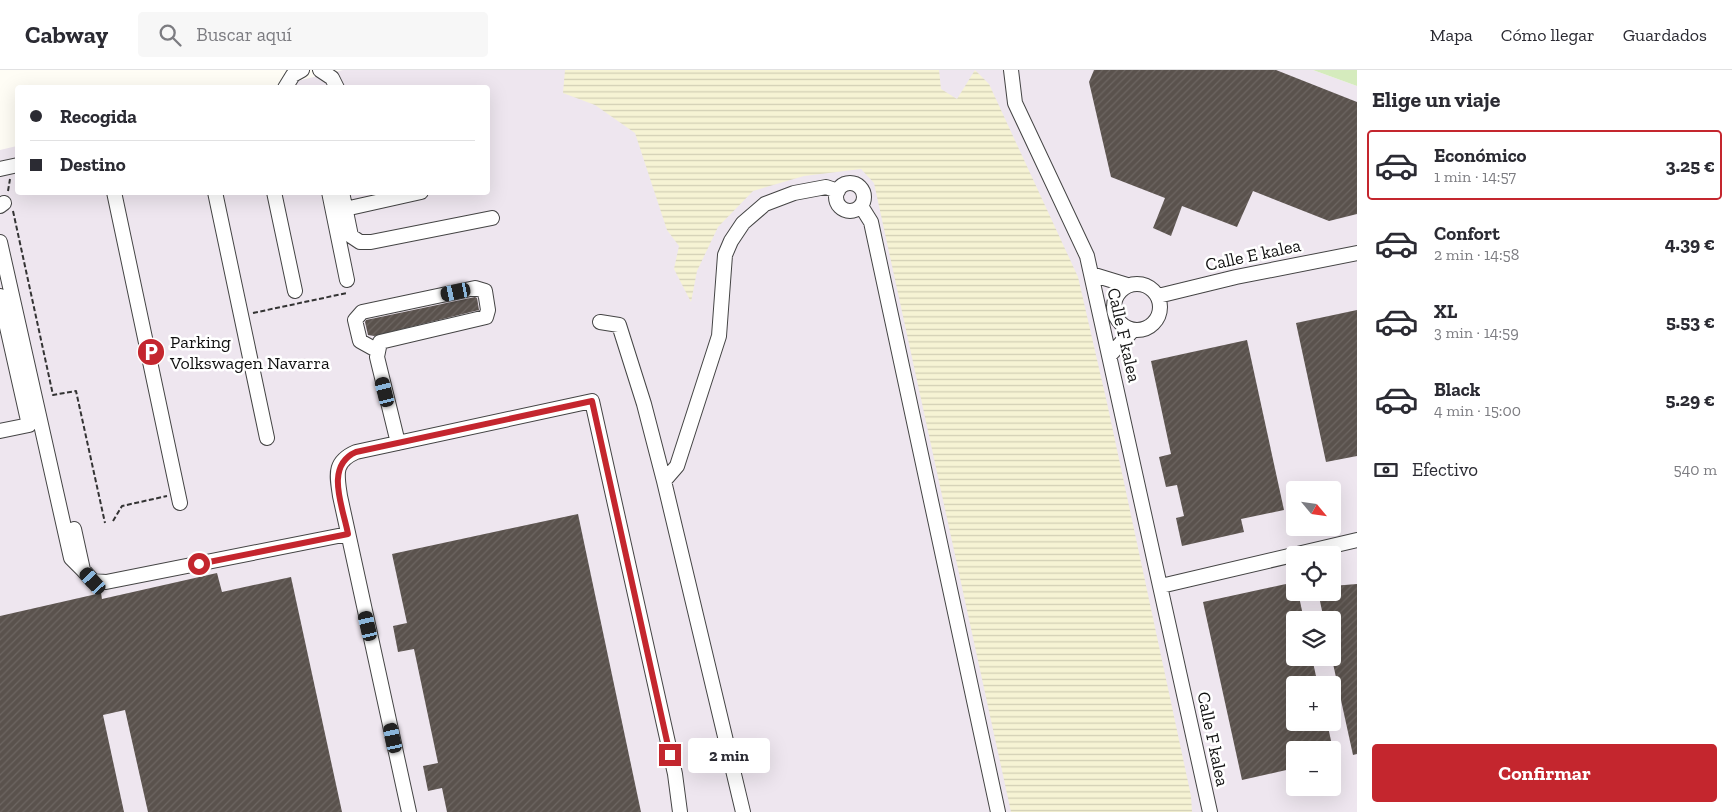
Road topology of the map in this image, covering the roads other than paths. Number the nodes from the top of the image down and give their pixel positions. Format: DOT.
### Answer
graph roads {
  1 [pos="302,70"];
  2 [pos="320,70"];
  3 [pos="1011,70"];
  4 [pos="287,85"];
  5 [pos="336,85"];
  6 [pos="838,191"];
  7 [pos="115,195"];
  8 [pos="216,195"];
  9 [pos="275,195"];
  10 [pos="330,195"];
  11 [pos="343,195"];
  12 [pos="408,195"];
  13 [pos="861,206"];
  14 [pos="345,209"];
  15 [pos="492,218"];
  16 [pos="0,242"];
  17 [pos="1357,253"];
  18 [pos="1091,274"];
  19 [pos="347,280"];
  20 [pos="1127,285"];
  21 [pos="295,291"];
  22 [pos="0,296"];
  23 [pos="1158,296"];
  24 [pos="600,322"];
  25 [pos="1133,330"];
  26 [pos="6,349"];
  27 [pos="378,351"];
  28 [pos="1110,356"];
  29 [pos="0,431"];
  30 [pos="267,438"];
  31 [pos="398,443"];
  32 [pos="664,481"];
  33 [pos="180,503"];
  34 [pos="74,529"];
  35 [pos="348,534"];
  36 [pos="1357,540"];
  37 [pos="83,570"];
  38 [pos="1161,586"];
  39 [pos="1211,811"];
  40 [pos="409,812"];
  41 [pos="680,812"];
  42 [pos="743,812"];
  43 [pos="998,812"];
  1 -- 4 [label="street"];
  2 -- 5 [label="street"];
  3 -- 18 [label="street, Calle F kalea"];
  6 -- 13 [label="street"];
  6 -- 13 [label="street"];
  6 -- 32 [label="street"];
  7 -- 33 [label="street"];
  8 -- 30 [label="street"];
  9 -- 21 [label="street"];
  10 -- 19 [label="street"];
  11 -- 14 [label="street"];
  12 -- 14 [label="street"];
  13 -- 43 [label="street"];
  14 -- 15 [label="street"];
  16 -- 37 [label="street"];
  17 -- 23 [label="street, Calle E kalea"];
  18 -- 20 [label="street"];
  18 -- 28 [label="street, Calle F kalea"];
  20 -- 23 [label="street"];
  20 -- 25 [label="street"];
  22 -- 26 [label="street"];
  23 -- 25 [label="street"];
  24 -- 32 [label="street"];
  25 -- 28 [label="street"];
  26 -- 29 [label="street"];
  27 -- 27 [label="street"];
  27 -- 31 [label="street"];
  28 -- 38 [label="street, Calle F kalea"];
  31 -- 35 [label="street"];
  31 -- 41 [label="street"];
  32 -- 42 [label="street"];
  34 -- 37 [label="street"];
  35 -- 37 [label="street"];
  35 -- 40 [label="street"];
  36 -- 38 [label="street"];
  38 -- 39 [label="street, Calle F kalea"];
}
